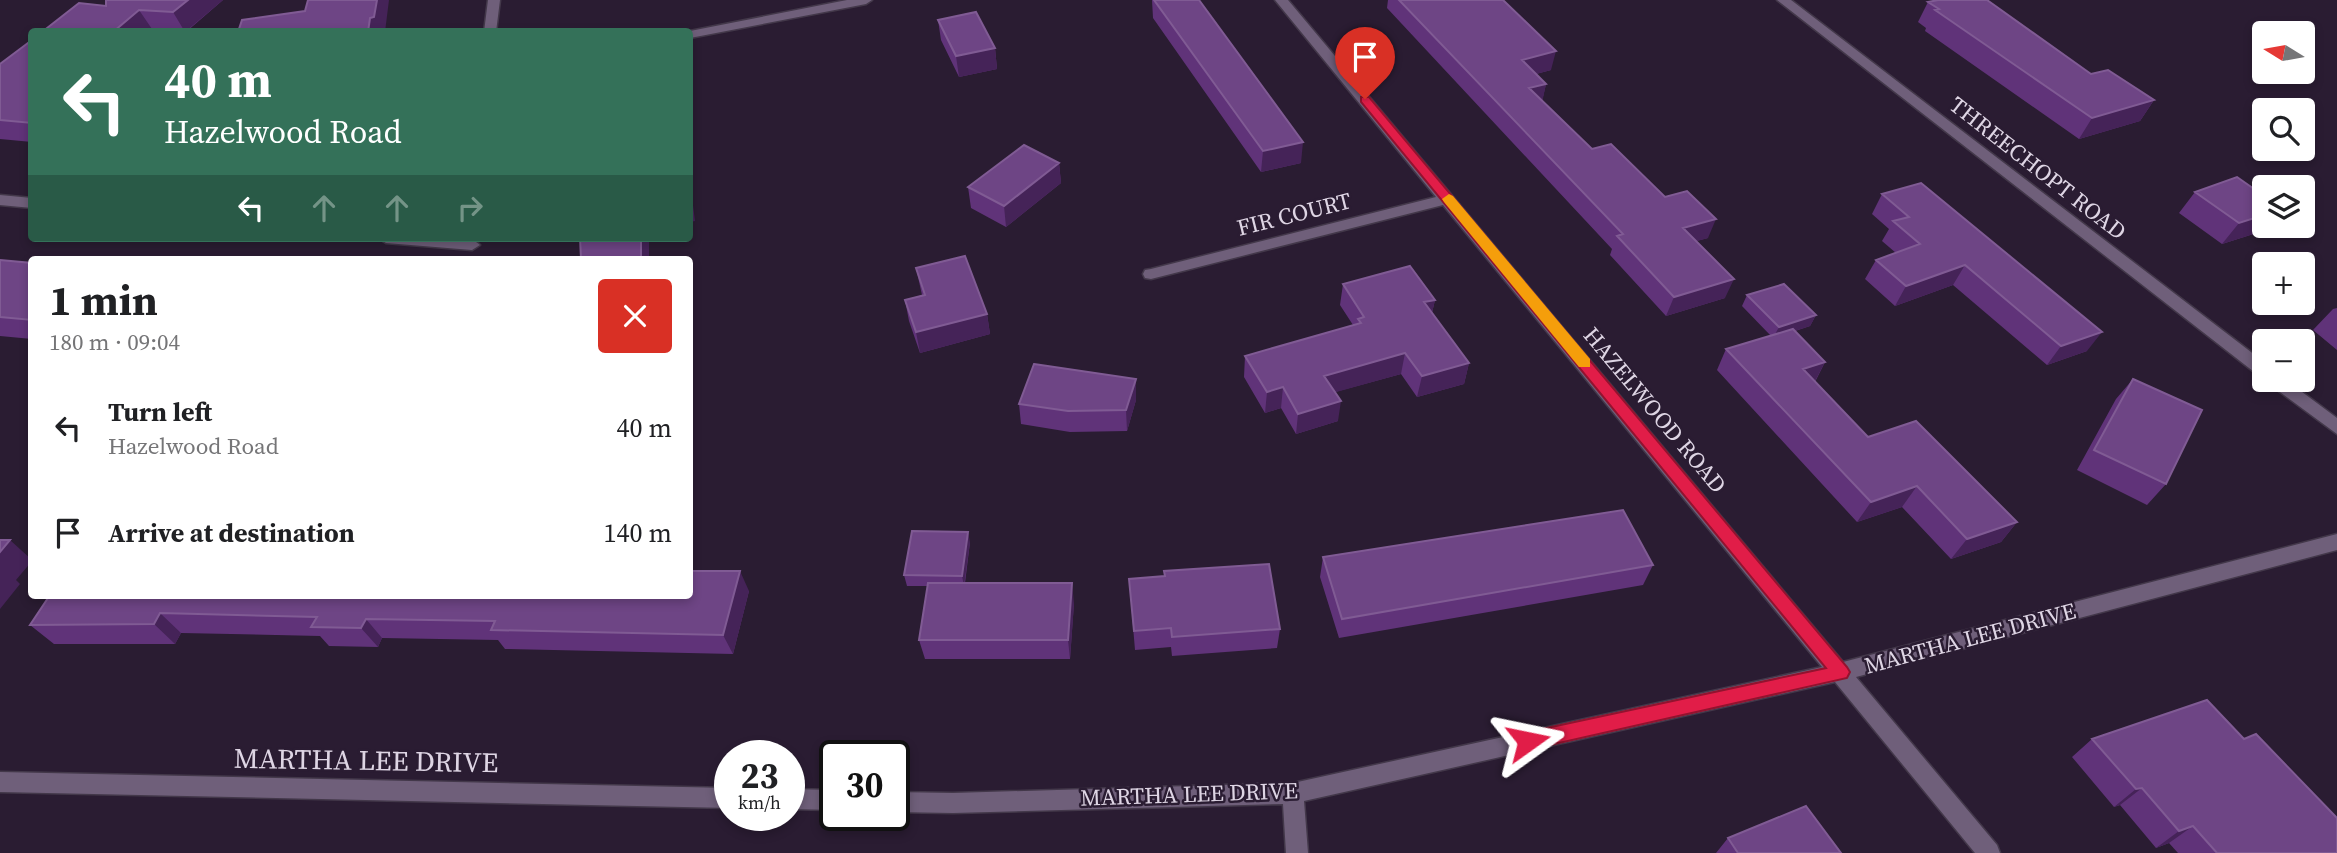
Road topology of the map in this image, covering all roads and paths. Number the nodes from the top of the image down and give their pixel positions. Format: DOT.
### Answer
graph roads {
  1 [pos="494,0"];
  2 [pos="866,0"];
  3 [pos="1281,0"];
  4 [pos="1783,0"];
  5 [pos="491,28"];
  6 [pos="693,33"];
  7 [pos="1449,199"];
  8 [pos="0,200"];
  9 [pos="28,203"];
  10 [pos="420,242"];
  11 [pos="472,248"];
  12 [pos="1151,274"];
  13 [pos="2252,362"];
  14 [pos="2292,392"];
  15 [pos="2337,427"];
  16 [pos="2337,542"];
  17 [pos="1841,672"];
  18 [pos="0,782"];
  19 [pos="1293,793"];
  20 [pos="714,798"];
  21 [pos="910,802"];
  22 [pos="1297,853"];
  23 [pos="1989,853"];
  1 -- 5 [label="street"];
  2 -- 6 [label="street"];
  3 -- 7 [label="street, HAZELWOOD ROAD"];
  4 -- 13 [label="street, THREECHOPT ROAD"];
  7 -- 12 [label="street, FIR COURT"];
  7 -- 17 [label="street, HAZELWOOD ROAD"];
  8 -- 9 [label="street"];
  10 -- 11 [label="street"];
  14 -- 15 [label="street"];
  16 -- 17 [label="street, MARTHA LEE DRIVE"];
  17 -- 19 [label="street, MARTHA LEE DRIVE"];
  17 -- 23 [label="street, HAZELWOOD ROAD"];
  18 -- 20 [label="street, MARTHA LEE DRIVE"];
  19 -- 21 [label="street, MARTHA LEE DRIVE"];
  19 -- 22 [label="street"];
}
